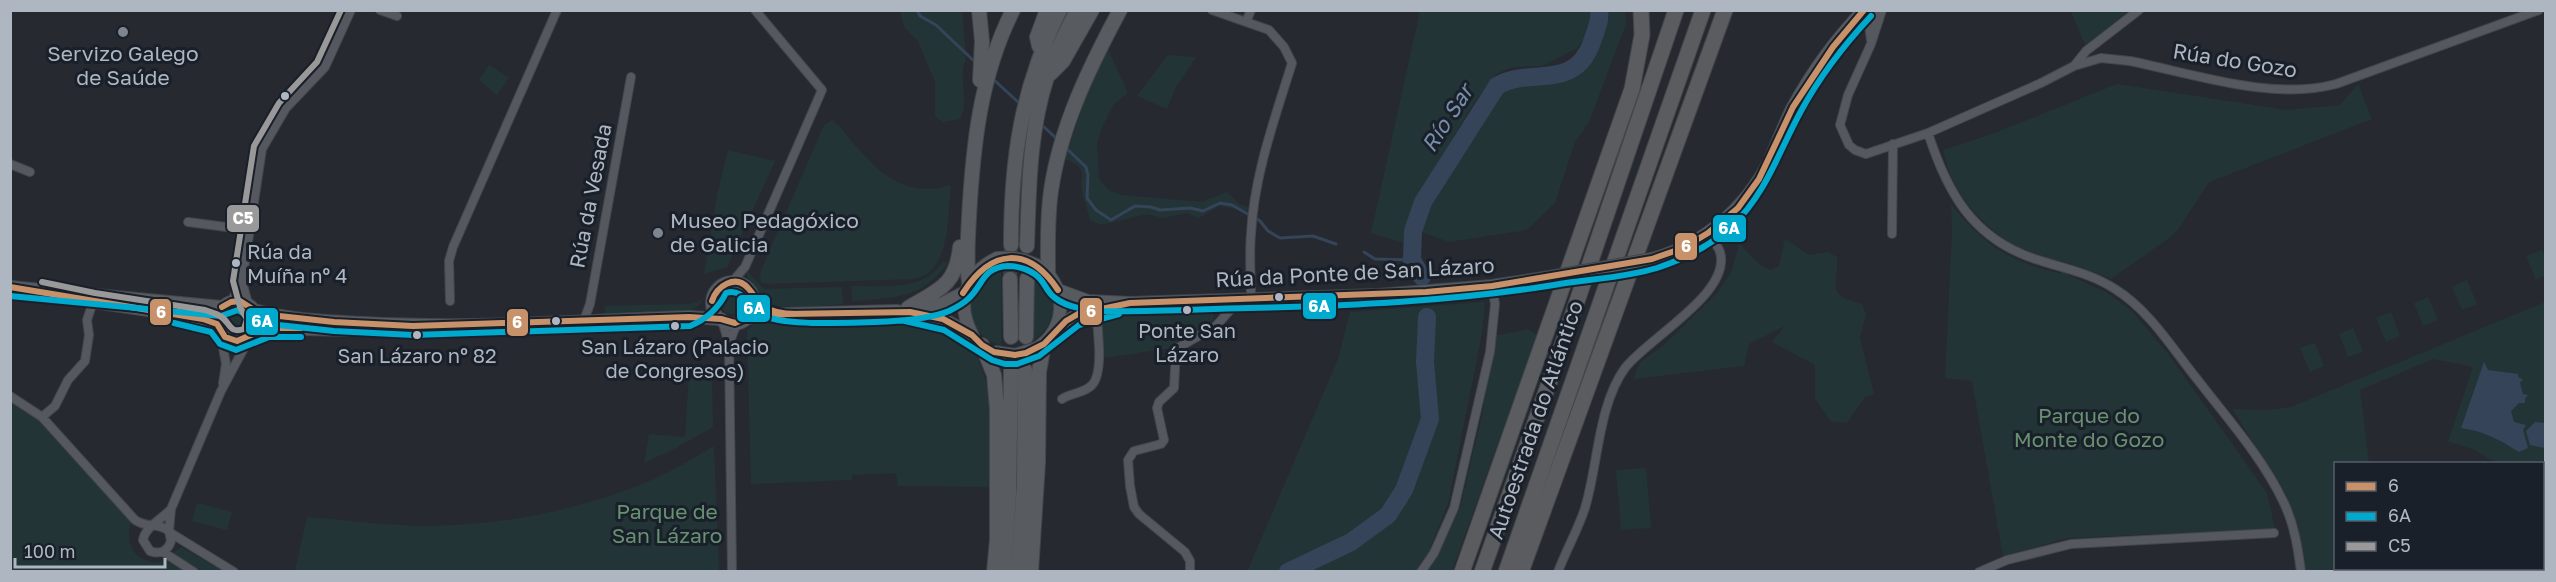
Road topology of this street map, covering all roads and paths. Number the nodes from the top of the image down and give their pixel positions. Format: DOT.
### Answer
graph roads {
  1 [pos="351,10"];
  2 [pos="380,10"];
  3 [pos="557,10"];
  4 [pos="755,10"];
  5 [pos="979,10"];
  6 [pos="1013,10"];
  7 [pos="1047,10"];
  8 [pos="1060,10"];
  9 [pos="1077,10"];
  10 [pos="1092,10"];
  11 [pos="1120,10"];
  12 [pos="1212,10"];
  13 [pos="1251,10"];
  14 [pos="1641,10"];
  15 [pos="1676,10"];
  16 [pos="1702,10"];
  17 [pos="1725,10"];
  18 [pos="1864,10"];
  19 [pos="1874,10"];
  20 [pos="1882,10"];
  21 [pos="2139,10"];
  22 [pos="2539,10"];
  23 [pos="397,16"];
  24 [pos="1879,20"];
  25 [pos="1246,22"];
  26 [pos="1869,24"];
  27 [pos="1844,32"];
  28 [pos="1871,44"];
  29 [pos="1040,53"];
  30 [pos="2074,66"];
  31 [pos="631,77"];
  32 [pos="1046,78"];
  33 [pos="979,110"];
  34 [pos="1928,133"];
  35 [pos="1893,144"];
  36 [pos="10,164"];
  37 [pos="30,172"];
  38 [pos="970,192"];
  39 [pos="188,222"];
  40 [pos="249,230"];
  41 [pos="1708,233"];
  42 [pos="1892,234"];
  43 [pos="1011,245"];
  44 [pos="1027,246"];
  45 [pos="1043,270"];
  46 [pos="1010,279"];
  47 [pos="1027,279"];
  48 [pos="242,281"];
  49 [pos="732,282"];
  50 [pos="1492,286"];
  51 [pos="10,287"];
  52 [pos="966,288"];
  53 [pos="1058,290"];
  54 [pos="40,291"];
  55 [pos="754,299"];
  56 [pos="1251,299"];
  57 [pos="1231,300"];
  58 [pos="450,301"];
  59 [pos="712,301"];
  60 [pos="93,302"];
  61 [pos="1130,303"];
  62 [pos="227,304"];
  63 [pos="251,307"];
  64 [pos="1095,309"];
  65 [pos="902,310"];
  66 [pos="787,314"];
  67 [pos="688,317"];
  68 [pos="584,320"];
  69 [pos="721,320"];
  70 [pos="742,320"];
  71 [pos="413,326"];
  72 [pos="218,327"];
  73 [pos="1056,329"];
  74 [pos="251,334"];
  75 [pos="1011,337"];
  76 [pos="1026,337"];
  77 [pos="729,344"];
  78 [pos="983,344"];
  79 [pos="1040,346"];
  80 [pos="221,392"];
  81 [pos="10,396"];
  82 [pos="1062,399"];
  83 [pos="42,417"];
  84 [pos="171,509"];
  85 [pos="135,520"];
  86 [pos="152,526"];
  87 [pos="169,532"];
  88 [pos="2274,533"];
  89 [pos="144,536"];
  90 [pos="163,552"];
  91 [pos="194,572"];
  92 [pos="234,572"];
  93 [pos="732,572"];
  94 [pos="994,572"];
  95 [pos="1004,572"];
  96 [pos="1018,572"];
  97 [pos="1031,572"];
  98 [pos="1190,572"];
  99 [pos="1421,572"];
  100 [pos="1462,572"];
  101 [pos="1482,572"];
  102 [pos="1506,572"];
  103 [pos="1521,572"];
  104 [pos="1558,572"];
  105 [pos="1979,572"];
  106 [pos="2301,572"];
  1 -- 40 [label="street"];
  2 -- 23 [label="street"];
  3 -- 58 [label="street"];
  4 -- 49 [label="street"];
  5 -- 33 [label="highway"];
  6 -- 33 [label="highway"];
  7 -- 29 [label="highway"];
  8 -- 29 [label="highway"];
  9 -- 32 [label="highway"];
  10 -- 32 [label="highway"];
  11 -- 45 [label="highway"];
  12 -- 25 [label="street"];
  13 -- 25 [label="street"];
  14 -- 100 [label="highway"];
  15 -- 101 [label="highway, Autoestrada do Atlántico"];
  16 -- 102 [label="highway, Autoestrada do Atlántico"];
  17 -- 103 [label="highway"];
  18 -- 26 [label="street, Rúa do Gozo"];
  18 -- 27 [label="main road, Rúa da Ponte de San Lázaro"];
  19 -- 24 [label="street"];
  20 -- 24 [label="street, Rúa do Gozo"];
  21 -- 30 [label="street"];
  22 -- 30 [label="street, Rúa do Gozo"];
  24 -- 26 [label="street"];
  24 -- 28 [label="street, Rúa do Gozo"];
  25 -- 56 [label="street"];
  26 -- 27 [label="street"];
  26 -- 28 [label="street, Rúa do Gozo"];
  27 -- 41 [label="main road, Rúa da Ponte de San Lázaro"];
  28 -- 35 [label="street, Rúa do Gozo"];
  29 -- 43 [label="highway"];
  30 -- 34 [label="street, Rúa do Gozo"];
  31 -- 68 [label="street, Rúa da Vesada"];
  32 -- 44 [label="highway"];
  33 -- 38 [label="highway"];
  34 -- 35 [label="street, Rúa do Gozo"];
  34 -- 106 [label="street"];
  35 -- 42 [label="street"];
  36 -- 37 [label="street"];
  38 -- 52 [label="highway"];
  38 -- 65 [label="highway"];
  39 -- 40 [label="street"];
  40 -- 48 [label="street"];
  41 -- 50 [label="main road, Rúa da Ponte de San Lázaro, bridge"];
  41 -- 104 [label="street"];
  45 -- 52 [label="main road, bridge"];
  45 -- 53 [label="main road"];
  46 -- 75 [label="highway"];
  47 -- 76 [label="highway"];
  48 -- 62 [label="street"];
  48 -- 63 [label="street"];
  49 -- 55 [label="main road"];
  49 -- 59 [label="main road"];
  50 -- 56 [label="main road, Rúa da Ponte de San Lázaro"];
  50 -- 99 [label="street"];
  51 -- 54 [label="main road"];
  52 -- 65 [label="main road"];
  52 -- 78 [label="main road"];
  53 -- 61 [label="main road, Rúa da Ponte de San Lázaro"];
  53 -- 73 [label="main road"];
  54 -- 60 [label="main road"];
  54 -- 62 [label="main road"];
  55 -- 66 [label="main road"];
  55 -- 70 [label="main road"];
  56 -- 57 [label="main road, Rúa da Ponte de San Lázaro"];
  57 -- 61 [label="main road, Rúa da Ponte de San Lázaro"];
  57 -- 98 [label="street"];
  59 -- 67 [label="main road"];
  59 -- 69 [label="main road"];
  60 -- 72 [label="main road"];
  60 -- 83 [label="street"];
  61 -- 64 [label="main road, Rúa da Ponte de San Lázaro"];
  62 -- 63 [label="main road"];
  62 -- 72 [label="main road"];
  63 -- 71 [label="main road"];
  63 -- 74 [label="main road"];
  64 -- 73 [label="main road, Rúa da Ponte de San Lázaro"];
  64 -- 82 [label="street"];
  65 -- 66 [label="main road"];
  65 -- 78 [label="main road"];
  66 -- 70 [label="main road"];
  67 -- 68 [label="main road"];
  67 -- 69 [label="main road"];
  68 -- 71 [label="main road"];
  69 -- 70 [label="main road"];
  69 -- 77 [label="street"];
  70 -- 77 [label="street"];
  71 -- 74 [label="main road"];
  72 -- 74 [label="main road"];
  72 -- 80 [label="street"];
  73 -- 79 [label="main road"];
  74 -- 80 [label="street"];
  77 -- 93 [label="street"];
  78 -- 79 [label="main road, bridge"];
  78 -- 94 [label="highway"];
  79 -- 97 [label="highway"];
  80 -- 84 [label="street"];
  81 -- 83 [label="street"];
  83 -- 85 [label="street"];
  84 -- 86 [label="street"];
  84 -- 87 [label="street"];
  85 -- 86 [label="street"];
  85 -- 89 [label="street"];
  86 -- 87 [label="street"];
  86 -- 89 [label="street"];
  87 -- 90 [label="street"];
  87 -- 92 [label="street"];
  88 -- 105 [label="street"];
  89 -- 90 [label="street"];
  90 -- 91 [label="street"];
  95 -- 96 [label="highway"];
}
